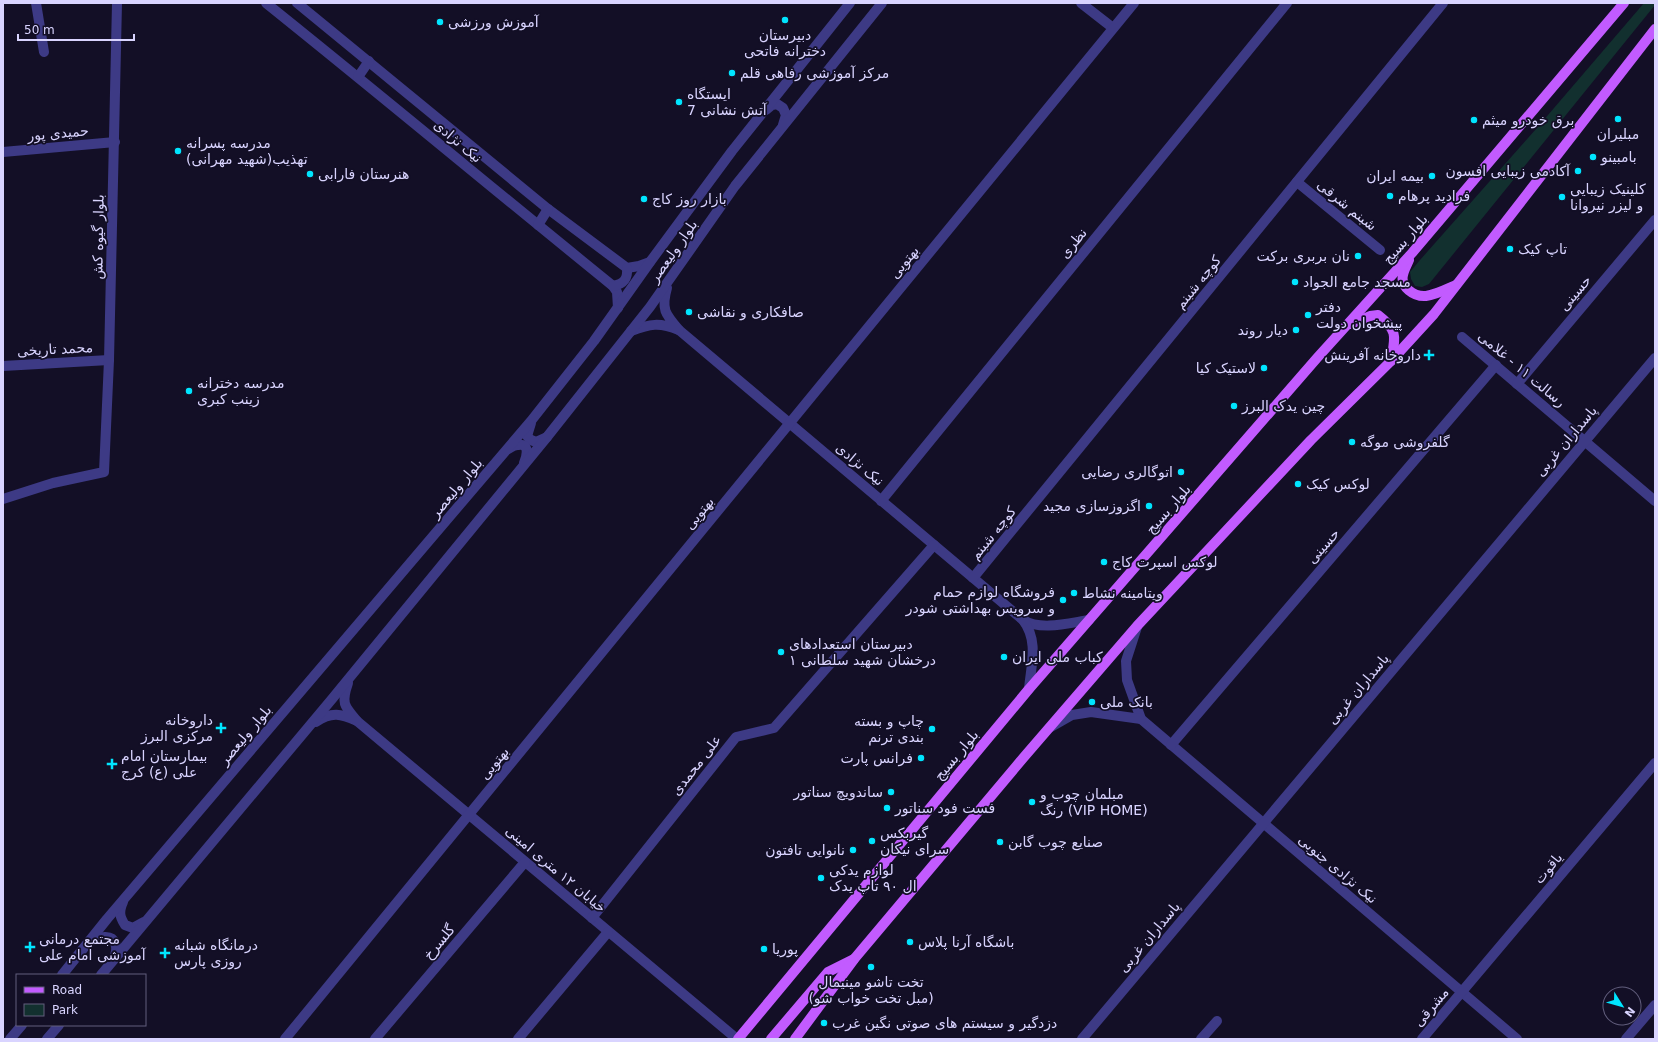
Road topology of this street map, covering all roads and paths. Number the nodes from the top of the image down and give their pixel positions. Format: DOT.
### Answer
graph roads {
  1 [pos="36,3"];
  2 [pos="117,3"];
  3 [pos="266,3"];
  4 [pos="297,3"];
  5 [pos="850,3"];
  6 [pos="882,3"];
  7 [pos="1081,3"];
  8 [pos="1134,3"];
  9 [pos="1287,3"];
  10 [pos="1443,3"];
  11 [pos="1624,3"];
  12 [pos="1113,28"];
  13 [pos="1655,29"];
  14 [pos="44,52"];
  15 [pos="369,61"];
  16 [pos="358,77"];
  17 [pos="786,82"];
  18 [pos="805,99"];
  19 [pos="762,114"];
  20 [pos="781,128"];
  21 [pos="115,142"];
  22 [pos="3,152"];
  23 [pos="1297,182"];
  24 [pos="548,209"];
  25 [pos="1655,220"];
  26 [pos="538,225"];
  27 [pos="1380,250"];
  28 [pos="1412,253"];
  29 [pos="650,262"];
  30 [pos="627,268"];
  31 [pos="669,279"];
  32 [pos="1456,285"];
  33 [pos="613,286"];
  34 [pos="618,308"];
  35 [pos="1345,327"];
  36 [pos="679,330"];
  37 [pos="630,331"];
  38 [pos="1462,337"];
  39 [pos="1655,358"];
  40 [pos="109,360"];
  41 [pos="1390,361"];
  42 [pos="1496,365"];
  43 [pos="3,366"];
  44 [pos="1517,384"];
  45 [pos="531,421"];
  46 [pos="790,423"];
  47 [pos="547,437"];
  48 [pos="1585,441"];
  49 [pos="507,449"];
  50 [pos="522,467"];
  51 [pos="3,499"];
  52 [pos="882,501"];
  53 [pos="1655,501"];
  54 [pos="934,545"];
  55 [pos="973,578"];
  56 [pos="1023,620"];
  57 [pos="1089,620"];
  58 [pos="1137,626"];
  59 [pos="350,676"];
  60 [pos="1029,690"];
  61 [pos="1141,719"];
  62 [pos="357,721"];
  63 [pos="310,726"];
  64 [pos="1048,729"];
  65 [pos="1171,745"];
  66 [pos="1655,762"];
  67 [pos="470,815"];
  68 [pos="1263,824"];
  69 [pos="526,862"];
  70 [pos="126,896"];
  71 [pos="592,918"];
  72 [pos="147,921"];
  73 [pos="608,932"];
  74 [pos="88,942"];
  75 [pos="856,958"];
  76 [pos="112,962"];
  77 [pos="63,974"];
  78 [pos="102,974"];
  79 [pos="1462,992"];
  80 [pos="1655,1005"];
  81 [pos="1217,1021"];
  82 [pos="21,1026"];
  83 [pos="58,1026"];
  84 [pos="10,1039"];
  85 [pos="47,1039"];
  86 [pos="285,1039"];
  87 [pos="375,1039"];
  88 [pos="518,1039"];
  89 [pos="738,1039"];
  90 [pos="771,1039"];
  91 [pos="795,1039"];
  92 [pos="1082,1039"];
  93 [pos="1201,1039"];
  94 [pos="1422,1039"];
  95 [pos="1517,1039"];
  96 [pos="1626,1039"];
  1 -- 14 [label="street"];
  2 -- 21 [label="street, بلوار گیوه کش"];
  3 -- 16 [label="street, نیک نژادی"];
  4 -- 15 [label="street, نیک نژادی"];
  5 -- 17 [label="street, بلوار ولیعصر"];
  6 -- 18 [label="street, بلوار ولیعصر"];
  7 -- 12 [label="street"];
  8 -- 12 [label="street, بهتویی"];
  9 -- 52 [label="street, نظری"];
  10 -- 23 [label="street, کوچه شبنم"];
  11 -- 28 [label="main road, بلوار بسیج"];
  12 -- 46 [label="street, بهتویی"];
  13 -- 32 [label="main road"];
  15 -- 16 [label="street"];
  15 -- 24 [label="street, نیک نژادی"];
  16 -- 26 [label="street, نیک نژادی"];
  17 -- 18 [label="street"];
  17 -- 19 [label="street, بلوار ولیعصر"];
  18 -- 20 [label="street, بلوار ولیعصر"];
  19 -- 20 [label="street"];
  19 -- 29 [label="street, بلوار ولیعصر"];
  20 -- 31 [label="street, بلوار ولیعصر"];
  21 -- 22 [label="street, حمیدی پور"];
  21 -- 40 [label="street, بلوار گیوه کش"];
  23 -- 27 [label="street, شبنم شرقی"];
  23 -- 55 [label="street, کوچه شبنم"];
  24 -- 26 [label="street"];
  24 -- 30 [label="street, نیک نژادی"];
  25 -- 44 [label="street, حسینی"];
  26 -- 33 [label="street, نیک نژادی"];
  28 -- 32 [label="main road"];
  28 -- 35 [label="main road, بلوار بسیج"];
  29 -- 30 [label="street"];
  29 -- 34 [label="street, بلوار ولیعصر"];
  30 -- 33 [label="street"];
  31 -- 36 [label="street"];
  31 -- 37 [label="street, بلوار ولیعصر"];
  32 -- 41 [label="main road"];
  33 -- 34 [label="street"];
  34 -- 45 [label="street, بلوار ولیعصر"];
  35 -- 41 [label="main road"];
  35 -- 57 [label="main road, بلوار بسیج"];
  36 -- 37 [label="street"];
  36 -- 46 [label="street, نیک نژادی"];
  37 -- 47 [label="street, بلوار ولیعصر"];
  38 -- 42 [label="street, رسالت ۱۱ - غلامی"];
  39 -- 48 [label="street, پاسداران غربی"];
  40 -- 43 [label="street, محمد تاریخی"];
  40 -- 51 [label="street, بلوار گیوه کش"];
  41 -- 58 [label="main road"];
  42 -- 44 [label="street, رسالت ۱۱ - غلامی"];
  42 -- 65 [label="street, حسینی"];
  44 -- 48 [label="street, رسالت ۱۱ - غلامی"];
  45 -- 47 [label="street"];
  45 -- 49 [label="street, بلوار ولیعصر"];
  46 -- 52 [label="street, نیک نژادی"];
  46 -- 67 [label="street, بهتویی"];
  47 -- 50 [label="street, بلوار ولیعصر"];
  48 -- 53 [label="street, رسالت ۱۱ - غلامی"];
  48 -- 68 [label="street, پاسداران غربی"];
  49 -- 50 [label="street"];
  49 -- 70 [label="street, بلوار ولیعصر"];
  50 -- 59 [label="street, بلوار ولیعصر"];
  52 -- 54 [label="street, نیک نژادی"];
  54 -- 55 [label="street, نیک نژادی"];
  54 -- 71 [label="street, علی محمدی"];
  55 -- 56 [label="street, نیک نژادی"];
  56 -- 57 [label="street"];
  56 -- 60 [label="street"];
  57 -- 60 [label="main road, بلوار بسیج"];
  58 -- 61 [label="street"];
  58 -- 64 [label="main road"];
  59 -- 62 [label="street"];
  59 -- 63 [label="street, بلوار ولیعصر"];
  60 -- 89 [label="main road, بلوار بسیج"];
  61 -- 64 [label="street"];
  61 -- 65 [label="street, نیک نژادی جنوبی"];
  62 -- 63 [label="street"];
  62 -- 67 [label="street, خیابان ۱۲ متری امینی"];
  63 -- 72 [label="street, بلوار ولیعصر"];
  64 -- 75 [label="main road"];
  65 -- 68 [label="street, نیک نژادی جنوبی"];
  66 -- 79 [label="street, یاقوت"];
  67 -- 69 [label="street, خیابان ۱۲ متری امینی"];
  67 -- 86 [label="street, بهتویی"];
  68 -- 79 [label="street, نیک نژادی جنوبی"];
  68 -- 92 [label="street, پاسداران غربی"];
  69 -- 71 [label="street, خیابان ۱۲ متری امینی"];
  69 -- 87 [label="street, گلسرخ"];
  70 -- 72 [label="street"];
  70 -- 74 [label="street, بلوار ولیعصر"];
  71 -- 73 [label="street, خیابان ۱۲ متری امینی"];
  72 -- 76 [label="street, بلوار ولیعصر"];
  73 -- 88 [label="street"];
  73 -- 89 [label="street, خیابان ۱۲ متری امینی"];
  74 -- 76 [label="street"];
  74 -- 77 [label="street, بلوار ولیعصر"];
  75 -- 90 [label="main road"];
  75 -- 91 [label="main road"];
  76 -- 78 [label="street, بلوار ولیعصر"];
  79 -- 94 [label="street, مشرقی"];
  79 -- 95 [label="street, نیک نژادی جنوبی"];
  80 -- 96 [label="street"];
  81 -- 93 [label="street"];
  82 -- 84 [label="street"];
  83 -- 85 [label="street"];
}
